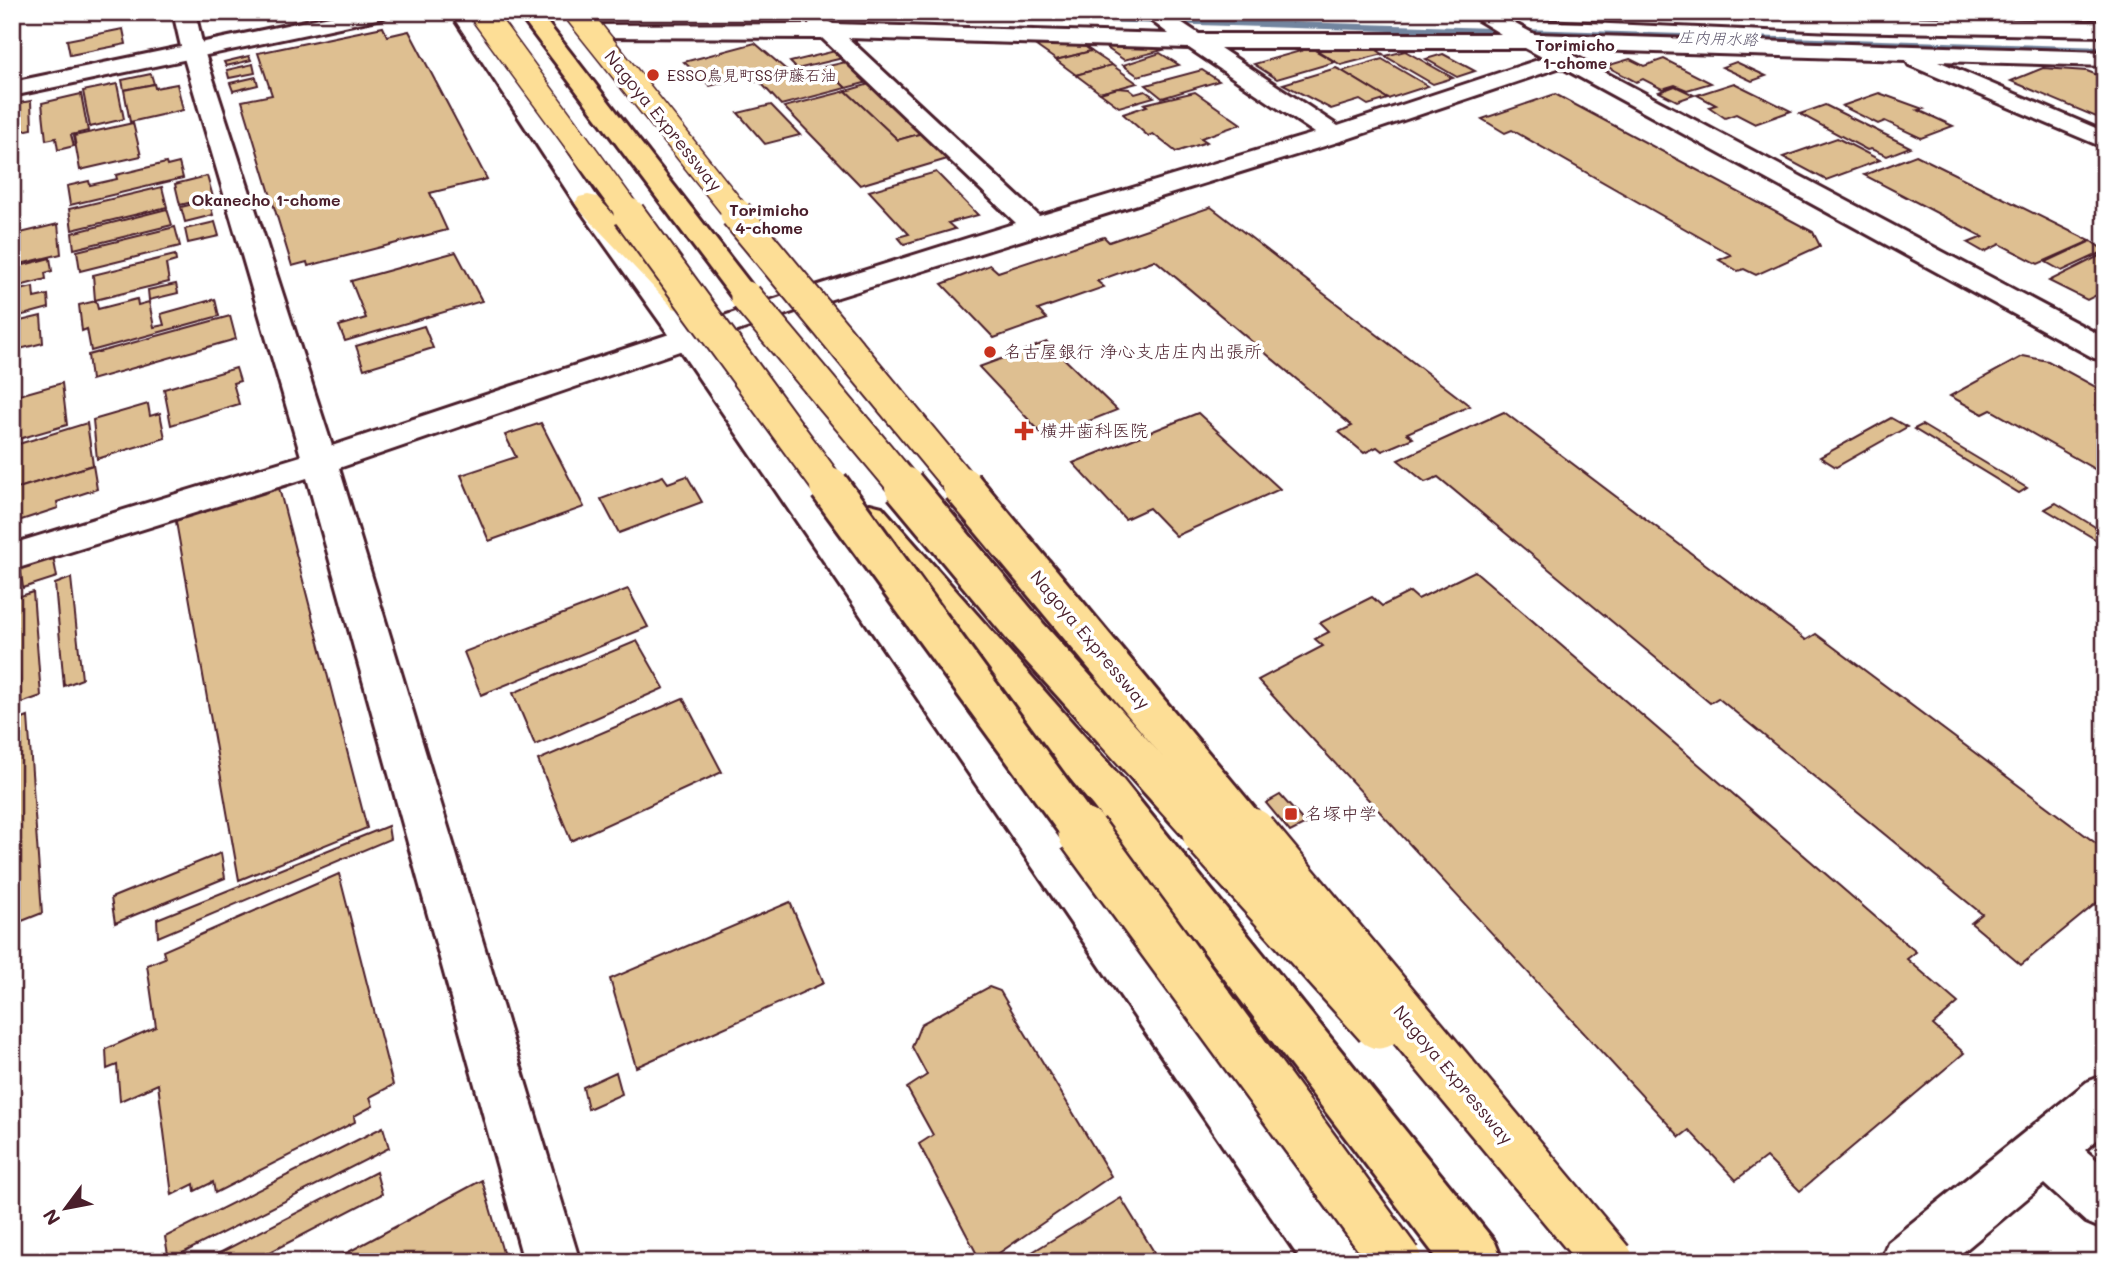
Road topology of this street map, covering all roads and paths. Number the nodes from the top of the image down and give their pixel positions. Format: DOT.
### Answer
graph roads {
  1 [pos="184,12"];
  2 [pos="382,12"];
  3 [pos="461,12"];
  4 [pos="481,12"];
  5 [pos="528,12"];
  6 [pos="806,12"];
  7 [pos="1151,12"];
  8 [pos="1476,12"];
  9 [pos="1542,12"];
  10 [pos="1807,12"];
  11 [pos="581,19"];
  12 [pos="1833,23"];
  13 [pos="2105,29"];
  14 [pos="829,31"];
  15 [pos="1190,41"];
  16 [pos="1528,41"];
  17 [pos="193,51"];
  18 [pos="1898,52"];
  19 [pos="1562,59"];
  20 [pos="2105,60"];
  21 [pos="12,89"];
  22 [pos="1335,135"];
  23 [pos="2105,141"];
  24 [pos="588,204"];
  25 [pos="1034,226"];
  26 [pos="809,297"];
  27 [pos="699,334"];
  28 [pos="2105,351"];
  29 [pos="320,463"];
  30 [pos="12,557"];
  31 [pos="2105,1100"];
  32 [pos="2046,1150"];
  33 [pos="2105,1203"];
  34 [pos="552,1262"];
  35 [pos="1335,1262"];
  36 [pos="1397,1262"];
  37 [pos="1475,1262"];
  38 [pos="1592,1262"];
  39 [pos="1609,1262"];
  40 [pos="1630,1262"];
  41 [pos="1908,1262"];
  1 -- 17 [label="street"];
  2 -- 17 [label="street"];
  3 -- 24 [label="street"];
  4 -- 36 [label="highway, bridge"];
  5 -- 38 [label="highway, bridge"];
  6 -- 14 [label="street"];
  7 -- 15 [label="street"];
  8 -- 16 [label="street"];
  9 -- 12 [label="street"];
  10 -- 12 [label="street"];
  11 -- 14 [label="street"];
  11 -- 26 [label="street"];
  11 -- 39 [label="highway, Nagoya Expressway, bridge"];
  12 -- 13 [label="street"];
  12 -- 18 [label="street"];
  14 -- 15 [label="street"];
  14 -- 25 [label="street"];
  15 -- 16 [label="street"];
  15 -- 22 [label="street"];
  16 -- 18 [label="street"];
  16 -- 19 [label="street"];
  17 -- 21 [label="street"];
  17 -- 29 [label="street"];
  18 -- 20 [label="street"];
  18 -- 23 [label="street"];
  19 -- 22 [label="street"];
  19 -- 28 [label="street"];
  22 -- 25 [label="street"];
  24 -- 27 [label="highway"];
  25 -- 26 [label="street"];
  26 -- 27 [label="street"];
  26 -- 40 [label="street"];
  27 -- 29 [label="street"];
  27 -- 35 [label="street"];
  27 -- 37 [label="highway"];
  29 -- 30 [label="street"];
  29 -- 34 [label="street"];
  31 -- 32 [label="street"];
  32 -- 33 [label="street"];
  32 -- 41 [label="street"];
}
